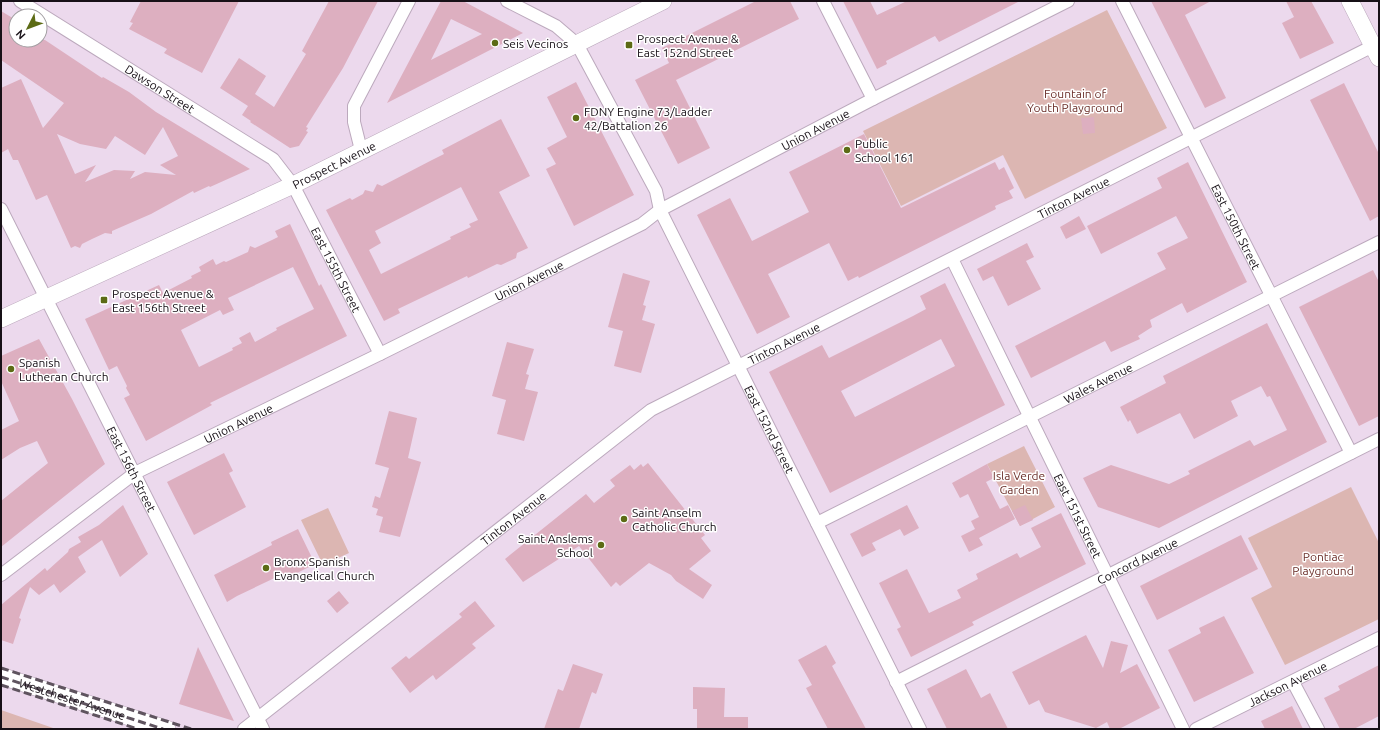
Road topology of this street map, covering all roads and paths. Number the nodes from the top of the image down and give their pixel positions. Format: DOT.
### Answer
graph roads {
  1 [pos="20,1"];
  2 [pos="409,1"];
  3 [pos="507,1"];
  4 [pos="663,1"];
  5 [pos="824,1"];
  6 [pos="1068,1"];
  7 [pos="1122,1"];
  8 [pos="1350,1"];
  9 [pos="577,44"];
  10 [pos="1377,49"];
  11 [pos="873,99"];
  12 [pos="1191,137"];
  13 [pos="361,150"];
  14 [pos="292,185"];
  15 [pos="1,209"];
  16 [pos="660,210"];
  17 [pos="1379,242"];
  18 [pos="952,259"];
  19 [pos="1272,296"];
  20 [pos="47,298"];
  21 [pos="1,319"];
  22 [pos="380,354"];
  23 [pos="738,366"];
  24 [pos="1030,417"];
  25 [pos="1379,439"];
  26 [pos="1351,453"];
  27 [pos="135,473"];
  28 [pos="817,523"];
  29 [pos="1,575"];
  30 [pos="1108,576"];
  31 [pos="1379,638"];
  32 [pos="1,676"];
  33 [pos="896,682"];
  34 [pos="1293,682"];
  35 [pos="257,718"];
  36 [pos="168,729"];
  37 [pos="244,729"];
  38 [pos="263,729"];
  39 [pos="920,729"];
  40 [pos="1183,729"];
  41 [pos="1196,729"];
  42 [pos="1318,729"];
  1 -- 14 [label="street, Dawson Street"];
  2 -- 13 [label="street"];
  3 -- 9 [label="street"];
  4 -- 9 [label="street, Prospect Avenue"];
  5 -- 11 [label="street"];
  6 -- 11 [label="street, Union Avenue"];
  7 -- 12 [label="street, East 150th Street"];
  8 -- 10 [label="street"];
  9 -- 13 [label="street, Prospect Avenue"];
  9 -- 16 [label="street, East 152nd Street"];
  10 -- 12 [label="street, Tinton Avenue"];
  11 -- 16 [label="street, Union Avenue"];
  12 -- 18 [label="street, Tinton Avenue"];
  12 -- 19 [label="street, East 150th Street"];
  13 -- 14 [label="street, Prospect Avenue"];
  14 -- 20 [label="street, Prospect Avenue"];
  14 -- 22 [label="street, East 155th Street"];
  15 -- 20 [label="street, East 156th Street"];
  16 -- 22 [label="street, Union Avenue"];
  16 -- 23 [label="street, East 152nd Street"];
  17 -- 19 [label="street, Wales Avenue"];
  18 -- 23 [label="street, Tinton Avenue"];
  18 -- 24 [label="street, East 151st Street"];
  19 -- 24 [label="street, Wales Avenue"];
  19 -- 26 [label="street, East 150th Street"];
  20 -- 21 [label="street, Prospect Avenue"];
  20 -- 27 [label="street, East 156th Street"];
  22 -- 27 [label="street, Union Avenue"];
  23 -- 28 [label="street, East 152nd Street"];
  23 -- 35 [label="street, Tinton Avenue"];
  24 -- 28 [label="street, Wales Avenue"];
  24 -- 30 [label="street, East 151st Street"];
  25 -- 26 [label="street, Concord Avenue"];
  26 -- 30 [label="street, Concord Avenue"];
  27 -- 29 [label="street, Union Avenue"];
  27 -- 35 [label="street, East 156th Street"];
  28 -- 33 [label="street, East 152nd Street"];
  30 -- 33 [label="street, Concord Avenue"];
  30 -- 40 [label="street, East 151st Street"];
  31 -- 34 [label="street, Jackson Avenue"];
  32 -- 36 [label="street, Westchester Avenue"];
  33 -- 39 [label="street, East 152nd Street"];
  34 -- 41 [label="street, Jackson Avenue"];
  34 -- 42 [label="street"];
  35 -- 37 [label="street, Tinton Avenue"];
  35 -- 38 [label="street, East 156th Street"];
}
